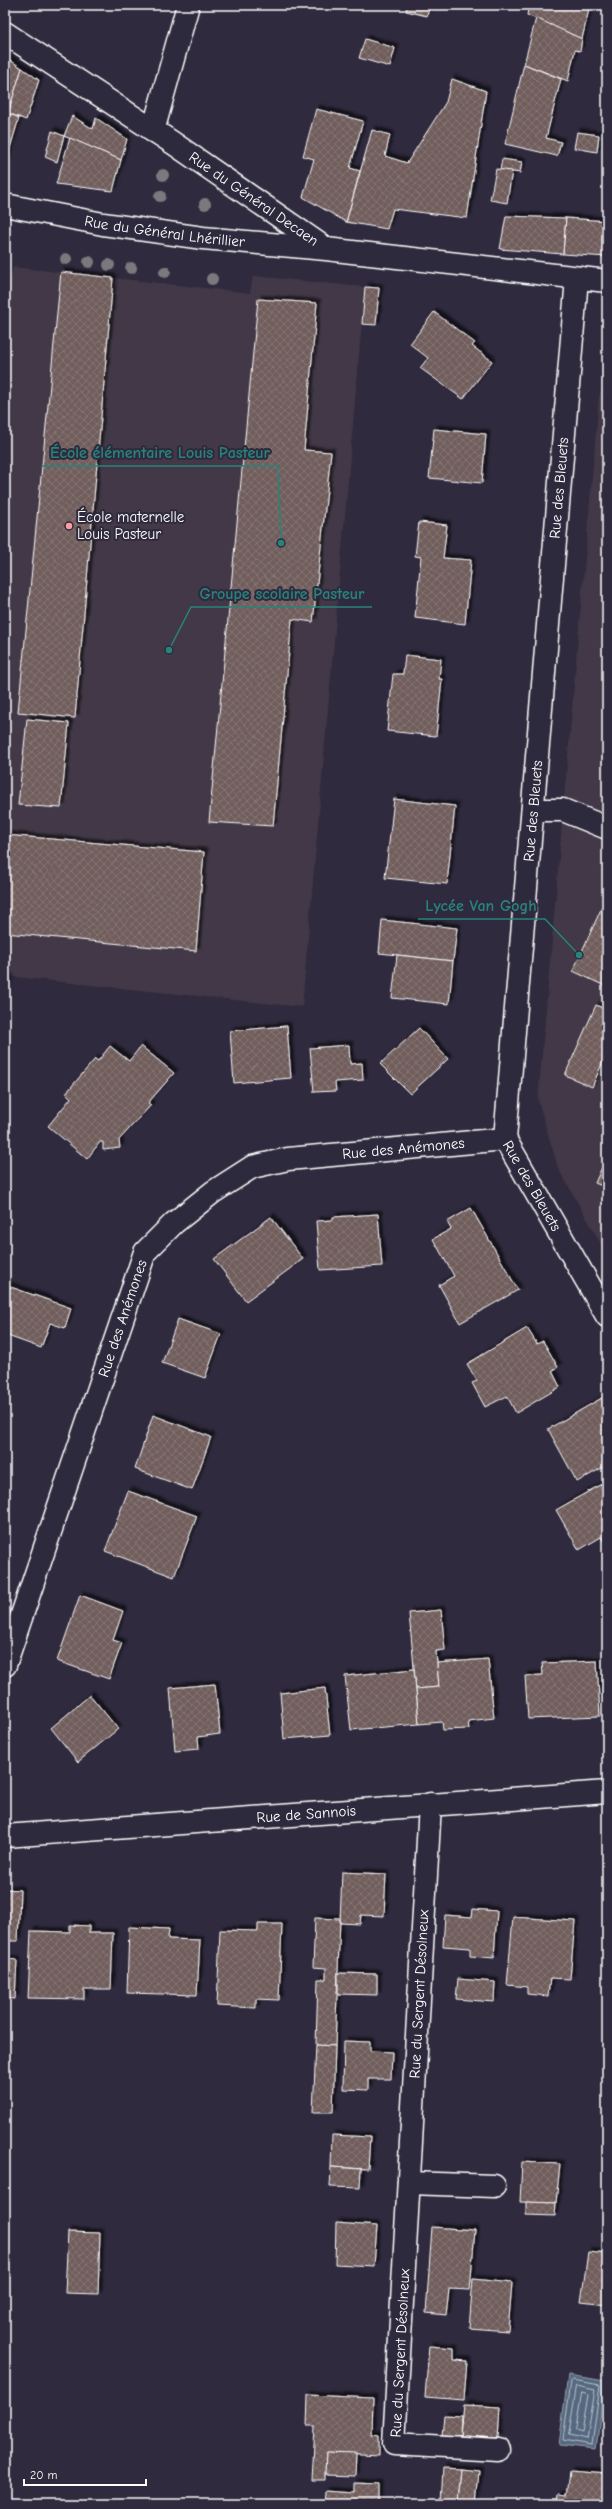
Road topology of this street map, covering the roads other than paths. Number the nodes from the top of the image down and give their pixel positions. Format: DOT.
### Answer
graph roads {
  1 [pos="188,5"];
  2 [pos="5,34"];
  3 [pos="153,131"];
  4 [pos="5,205"];
  5 [pos="326,249"];
  6 [pos="576,278"];
  7 [pos="607,281"];
  8 [pos="533,810"];
  9 [pos="607,828"];
  10 [pos="505,1139"];
  11 [pos="607,1316"];
  12 [pos="5,1665"];
  13 [pos="607,1792"];
  14 [pos="430,1804"];
  15 [pos="5,1836"];
  16 [pos="409,2183"];
  17 [pos="494,2186"];
  18 [pos="498,2450"];
  1 -- 3 [label="street"];
  2 -- 3 [label="street, Rue du Général Decaen"];
  3 -- 5 [label="street, Rue du Général Decaen"];
  4 -- 5 [label="street, Rue du Général Lhérillier"];
  5 -- 6 [label="street, Rue du Général Decaen"];
  6 -- 7 [label="street, Rue du Général Decaen"];
  6 -- 8 [label="street, Rue des Bleuets"];
  8 -- 9 [label="street"];
  8 -- 10 [label="street, Rue des Bleuets"];
  10 -- 11 [label="street, Rue des Bleuets"];
  10 -- 12 [label="street, Rue des Anémones"];
  13 -- 14 [label="street, Rue de Sannois"];
  14 -- 15 [label="street, Rue de Sannois"];
  14 -- 16 [label="street, Rue du Sergent Désolneux"];
  16 -- 17 [label="street"];
  16 -- 18 [label="street, Rue du Sergent Désolneux"];
}
